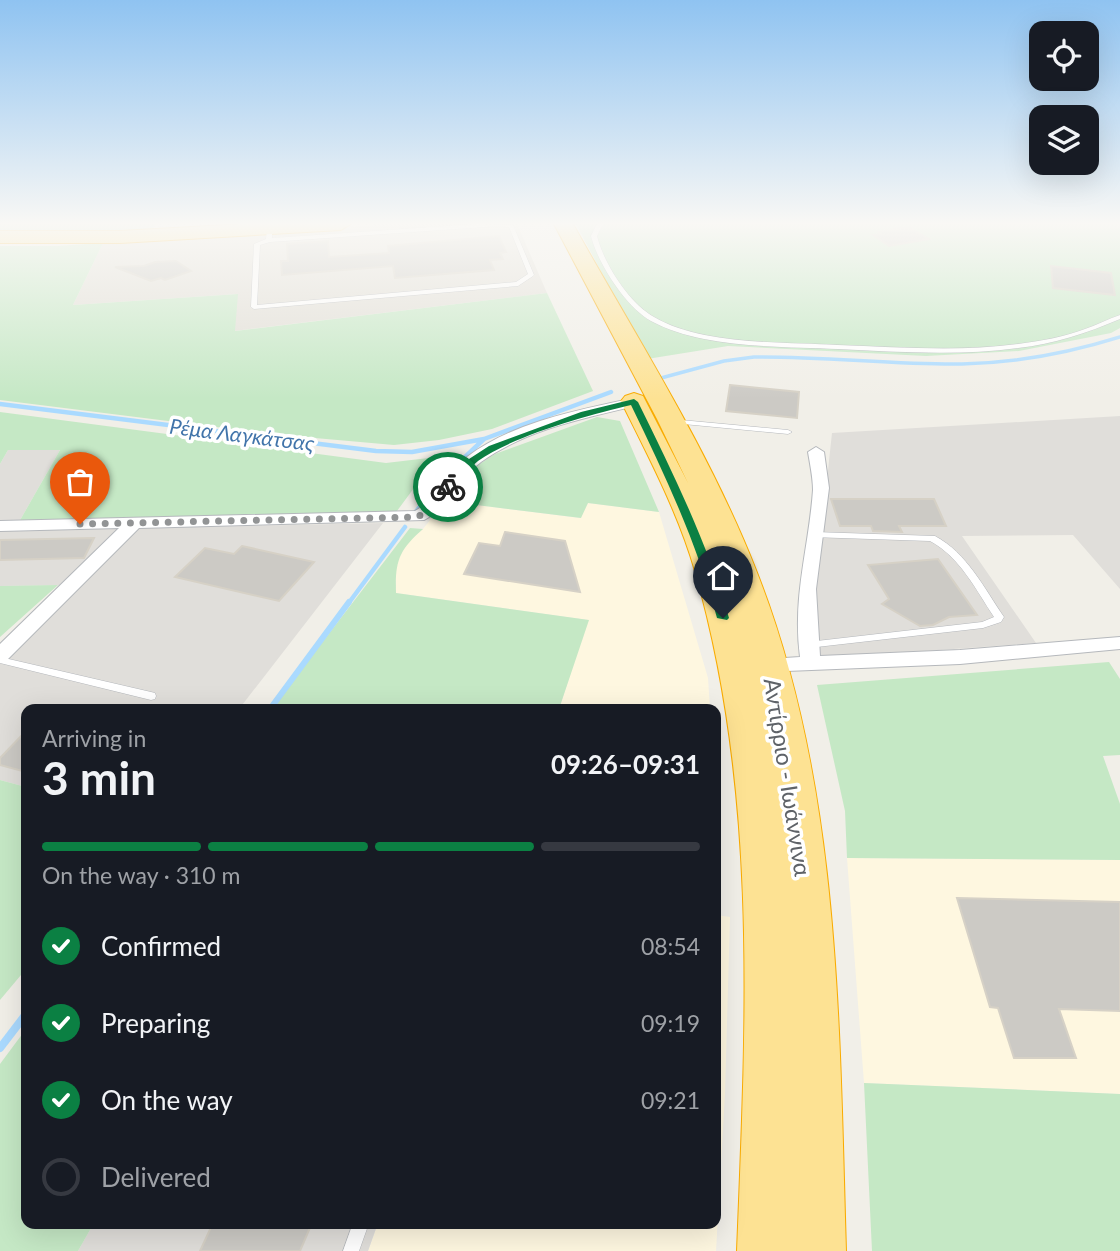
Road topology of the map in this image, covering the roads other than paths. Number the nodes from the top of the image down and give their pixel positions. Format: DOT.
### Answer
graph roads {
  1 [pos="255,282"];
  2 [pos="520,282"];
  3 [pos="574,282"];
  4 [pos="594,282"];
  5 [pos="619,282"];
  6 [pos="1120,317"];
  7 [pos="634,402"];
  8 [pos="669,421"];
  9 [pos="788,432"];
  10 [pos="816,452"];
  11 [pos="133,524"];
  12 [pos="0,526"];
  13 [pos="814,536"];
  14 [pos="1119,645"];
  15 [pos="0,657"];
  16 [pos="781,660"];
  17 [pos="151,695"];
  18 [pos="359,1229"];
  19 [pos="351,1251"];
  20 [pos="765,1251"];
  21 [pos="818,1251"];
  1 -- 2 [label="lane"];
  3 -- 7 [label="highway, Αντίρριο - Ιωάννινα"];
  4 -- 8 [label="highway, Αντίρριο - Ιωάννινα"];
  5 -- 6 [label="lane"];
  7 -- 11 [label="street"];
  7 -- 16 [label="highway, Αντίρριο - Ιωάννινα"];
  8 -- 9 [label="lane"];
  8 -- 16 [label="highway, Αντίρριο - Ιωάννινα"];
  10 -- 13 [label="street"];
  11 -- 12 [label="street"];
  11 -- 15 [label="street"];
  13 -- 16 [label="street"];
  13 -- 16 [label="lane"];
  14 -- 16 [label="street"];
  15 -- 17 [label="lane"];
  16 -- 20 [label="highway, Αντίρριο - Ιωάννινα"];
  16 -- 21 [label="highway, Αντίρριο - Ιωάννινα"];
  18 -- 19 [label="lane"];
}
